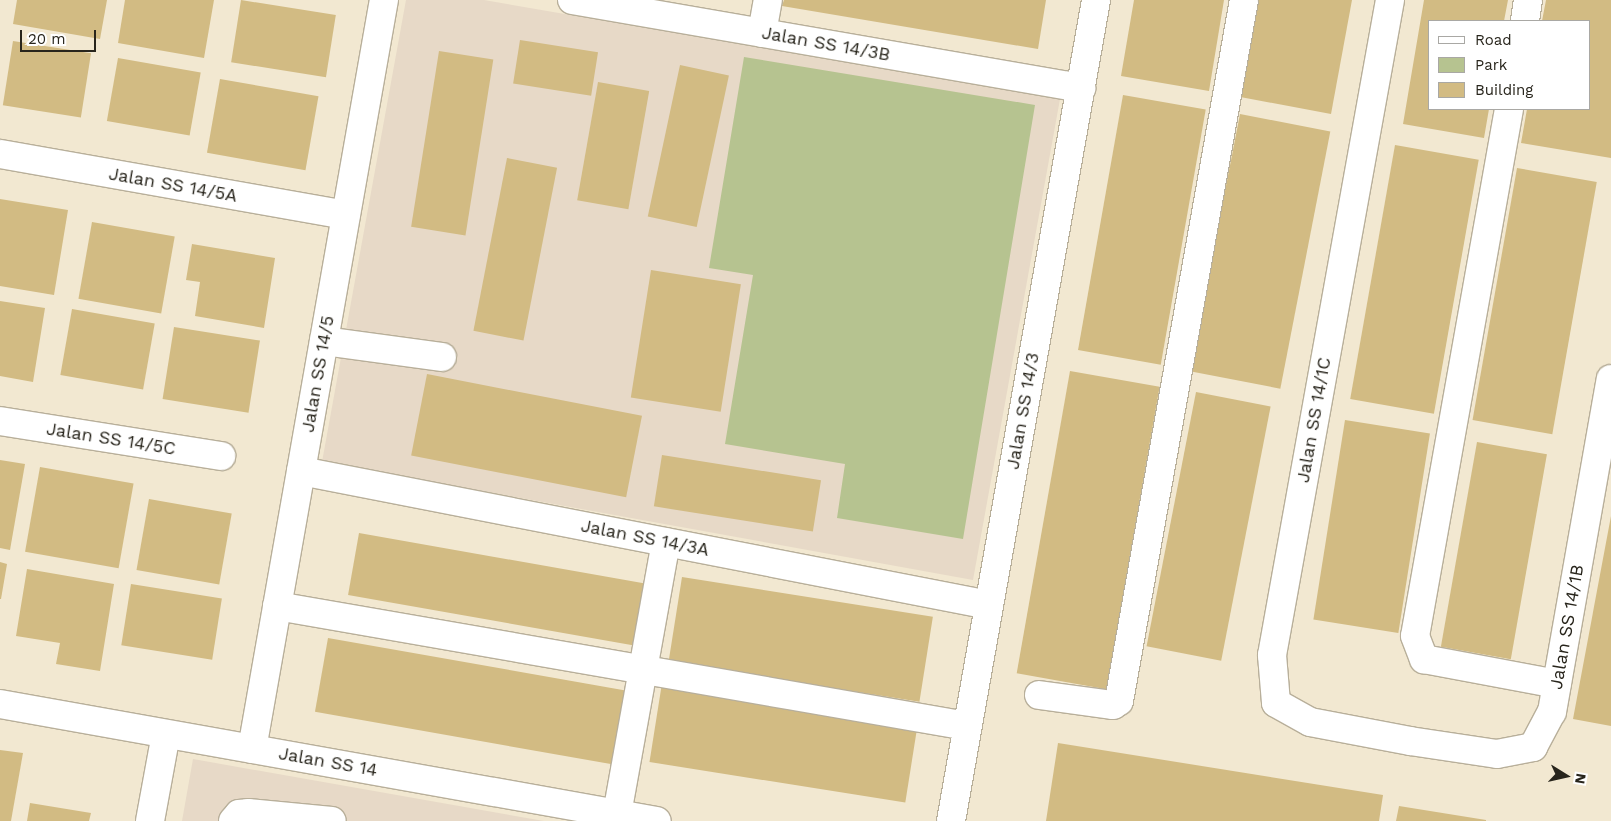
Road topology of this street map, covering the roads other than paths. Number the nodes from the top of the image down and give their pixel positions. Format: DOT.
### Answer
graph roads {
  1 [pos="384,0"];
  2 [pos="572,0"];
  3 [pos="768,0"];
  4 [pos="1096,0"];
  5 [pos="1244,0"];
  6 [pos="1390,0"];
  7 [pos="1528,0"];
  8 [pos="1524,20"];
  9 [pos="762,33"];
  10 [pos="1081,88"];
  11 [pos="1509,110"];
  12 [pos="0,154"];
  13 [pos="346,215"];
  14 [pos="324,341"];
  15 [pos="442,357"];
  16 [pos="1611,378"];
  17 [pos="0,421"];
  18 [pos="221,456"];
  19 [pos="300,471"];
  20 [pos="666,542"];
  21 [pos="989,605"];
  22 [pos="277,606"];
  23 [pos="644,670"];
  24 [pos="1557,684"];
  25 [pos="1038,695"];
  26 [pos="0,704"];
  27 [pos="967,726"];
  28 [pos="166,734"];
  29 [pos="1410,741"];
  30 [pos="252,749"];
  31 [pos="617,814"];
  32 [pos="150,821"];
  33 [pos="233,821"];
  34 [pos="332,821"];
  35 [pos="657,821"];
  36 [pos="950,821"];
  1 -- 13 [label="street, Jalan SS 14/5"];
  2 -- 9 [label="street, Jalan SS 14/3B"];
  3 -- 9 [label="street"];
  4 -- 10 [label="street, Jalan SS 14/3"];
  5 -- 25 [label="street"];
  6 -- 29 [label="street, Jalan SS 14/1C"];
  7 -- 8 [label="street"];
  9 -- 10 [label="street, Jalan SS 14/3B"];
  10 -- 21 [label="street, Jalan SS 14/3"];
  11 -- 24 [label="street"];
  12 -- 13 [label="street, Jalan SS 14/5A"];
  13 -- 14 [label="street, Jalan SS 14/5"];
  14 -- 15 [label="street"];
  14 -- 19 [label="street, Jalan SS 14/5"];
  16 -- 24 [label="street, Jalan SS 14/1B"];
  17 -- 18 [label="street, Jalan SS 14/5C"];
  19 -- 20 [label="street, Jalan SS 14/3A"];
  19 -- 22 [label="street, Jalan SS 14/5"];
  20 -- 21 [label="street, Jalan SS 14/3A"];
  20 -- 23 [label="street"];
  21 -- 27 [label="street, Jalan SS 14/3"];
  22 -- 23 [label="street"];
  22 -- 30 [label="street, Jalan SS 14/5"];
  23 -- 27 [label="street"];
  23 -- 31 [label="street"];
  24 -- 29 [label="street, Jalan SS 14/1B"];
  26 -- 28 [label="street, Jalan SS 14"];
  27 -- 36 [label="street, Jalan SS 14/3"];
  28 -- 30 [label="street, Jalan SS 14"];
  28 -- 32 [label="street"];
  30 -- 31 [label="street, Jalan SS 14"];
  31 -- 35 [label="street, Jalan SS 14"];
  33 -- 34 [label="street"];
}
